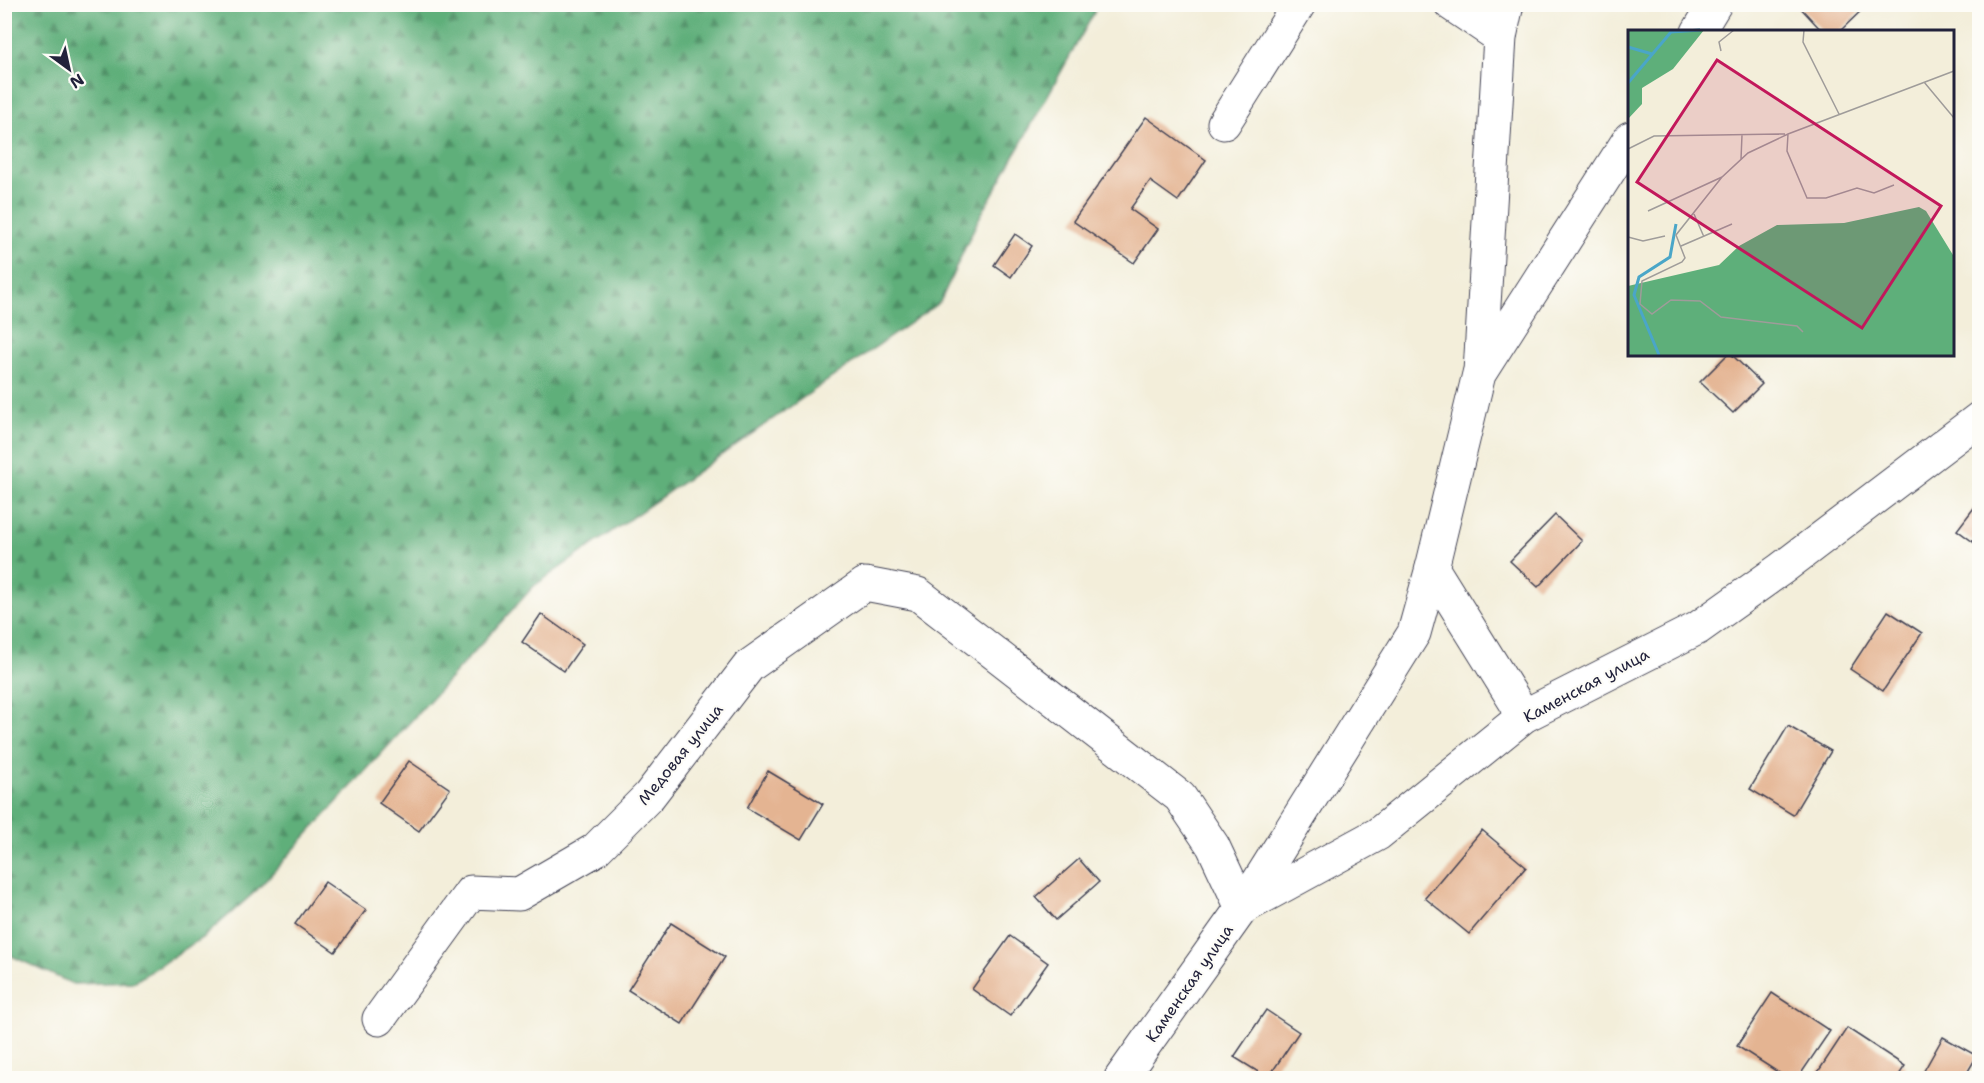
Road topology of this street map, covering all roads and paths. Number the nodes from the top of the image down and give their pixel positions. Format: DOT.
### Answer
graph roads {
  1 [pos="1299,4"];
  2 [pos="1451,4"];
  3 [pos="1507,4"];
  4 [pos="1715,4"];
  5 [pos="1699,30"];
  6 [pos="1500,37"];
  7 [pos="1224,123"];
  8 [pos="1628,141"];
  9 [pos="1479,374"];
  10 [pos="1980,418"];
  11 [pos="1432,568"];
  12 [pos="1524,716"];
  13 [pos="1242,908"];
  14 [pos="379,1018"];
  15 [pos="1121,1078"];
  1 -- 7 [label="street"];
  2 -- 6 [label="street"];
  3 -- 6 [label="street"];
  4 -- 5 [label="street"];
  6 -- 9 [label="street"];
  8 -- 9 [label="street"];
  9 -- 11 [label="street"];
  10 -- 12 [label="street, Каменская улица"];
  11 -- 12 [label="street"];
  11 -- 13 [label="street"];
  12 -- 13 [label="street, Каменская улица"];
  13 -- 14 [label="street, Медовая улица"];
  13 -- 15 [label="street, Каменская улица"];
}
